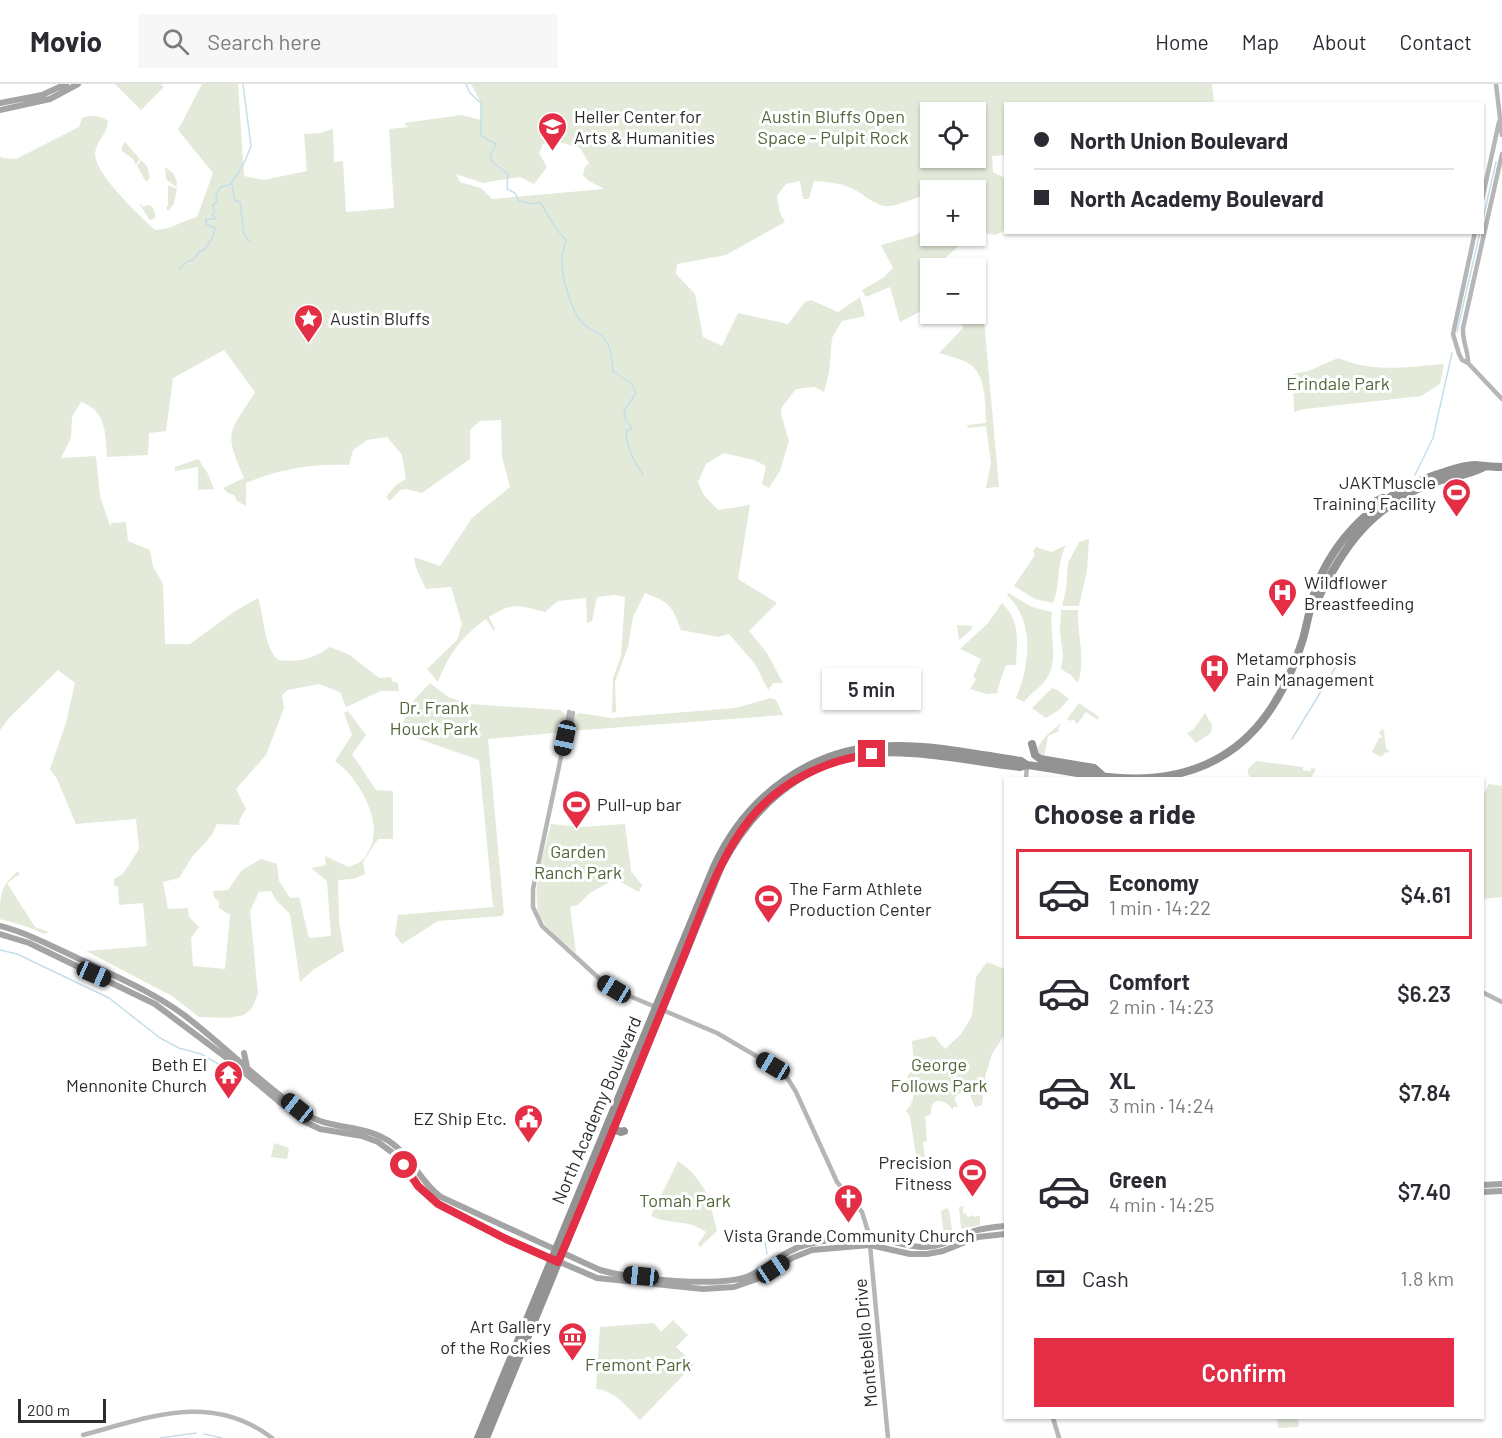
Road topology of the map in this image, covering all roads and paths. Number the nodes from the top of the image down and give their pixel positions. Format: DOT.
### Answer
graph roads {
  1 [pos="66,84"];
  2 [pos="78,84"];
  3 [pos="1496,84"];
  4 [pos="0,103"];
  5 [pos="0,110"];
  6 [pos="1499,122"];
  7 [pos="1502,135"];
  8 [pos="1502,154"];
  9 [pos="1484,191"];
  10 [pos="1474,234"];
  11 [pos="1468,363"];
  12 [pos="1502,399"];
  13 [pos="1484,467"];
  14 [pos="1502,467"];
  15 [pos="1404,488"];
  16 [pos="1359,506"];
  17 [pos="1362,524"];
  18 [pos="571,712"];
  19 [pos="1032,744"];
  20 [pos="894,746"];
  21 [pos="978,755"];
  22 [pos="946,758"];
  23 [pos="846,759"];
  24 [pos="1027,765"];
  25 [pos="1102,775"];
  26 [pos="1026,777"];
  27 [pos="1121,777"];
  28 [pos="1150,777"];
  29 [pos="0,926"];
  30 [pos="0,932"];
  31 [pos="48,944"];
  32 [pos="94,974"];
  33 [pos="1484,993"];
  34 [pos="1502,1002"];
  35 [pos="659,1009"];
  36 [pos="244,1053"];
  37 [pos="227,1058"];
  38 [pos="237,1059"];
  39 [pos="248,1067"];
  40 [pos="1502,1184"];
  41 [pos="1484,1185"];
  42 [pos="1502,1191"];
  43 [pos="1484,1192"];
  44 [pos="1004,1226"];
  45 [pos="1004,1234"];
  46 [pos="961,1236"];
  47 [pos="870,1242"];
  48 [pos="944,1251"];
  49 [pos="556,1256"];
  50 [pos="1053,1419"];
  51 [pos="83,1435"];
  52 [pos="272,1438"];
  53 [pos="478,1438"];
  54 [pos="486,1438"];
  55 [pos="888,1438"];
  56 [pos="1059,1438"];
  1 -- 4 [label="main road"];
  2 -- 5 [label="main road"];
  3 -- 6 [label="street"];
  6 -- 7 [label="street"];
  6 -- 9 [label="street"];
  8 -- 11 [label="street"];
  10 -- 11 [label="street"];
  11 -- 12 [label="street"];
  13 -- 14 [label="highway, North Academy Boulevard"];
  13 -- 15 [label="highway, North Academy Boulevard"];
  13 -- 17 [label="highway, North Academy Boulevard"];
  15 -- 16 [label="highway"];
  15 -- 17 [label="highway, North Academy Boulevard"];
  17 -- 28 [label="highway, North Academy Boulevard"];
  18 -- 35 [label="street, Montebello Drive"];
  19 -- 25 [label="highway"];
  20 -- 21 [label="highway, North Academy Boulevard"];
  20 -- 23 [label="highway"];
  20 -- 35 [label="highway, North Academy Boulevard"];
  21 -- 22 [label="main road"];
  21 -- 24 [label="highway, North Academy Boulevard"];
  22 -- 23 [label="highway, North Academy Boulevard"];
  22 -- 24 [label="highway, North Academy Boulevard"];
  23 -- 35 [label="highway, North Academy Boulevard"];
  24 -- 25 [label="highway, North Academy Boulevard"];
  24 -- 26 [label="street"];
  25 -- 27 [label="highway, North Academy Boulevard"];
  29 -- 31 [label="main road"];
  30 -- 31 [label="main road"];
  30 -- 32 [label="main road"];
  31 -- 32 [label="main road"];
  31 -- 38 [label="main road"];
  32 -- 37 [label="main road"];
  33 -- 34 [label="street"];
  35 -- 47 [label="street, Montebello Drive"];
  35 -- 49 [label="highway, North Academy Boulevard"];
  35 -- 49 [label="highway, North Academy Boulevard"];
  36 -- 39 [label="main road"];
  37 -- 38 [label="main road"];
  37 -- 49 [label="main road"];
  38 -- 39 [label="main road"];
  39 -- 49 [label="main road"];
  40 -- 41 [label="main road"];
  42 -- 43 [label="main road"];
  44 -- 46 [label="main road"];
  45 -- 48 [label="main road"];
  46 -- 47 [label="main road"];
  46 -- 48 [label="main road"];
  47 -- 48 [label="main road"];
  47 -- 49 [label="main road"];
  47 -- 55 [label="street, Montebello Drive"];
  49 -- 53 [label="highway, North Academy Boulevard"];
  49 -- 54 [label="highway, North Academy Boulevard"];
  50 -- 56 [label="street"];
  51 -- 52 [label="street"];
}
